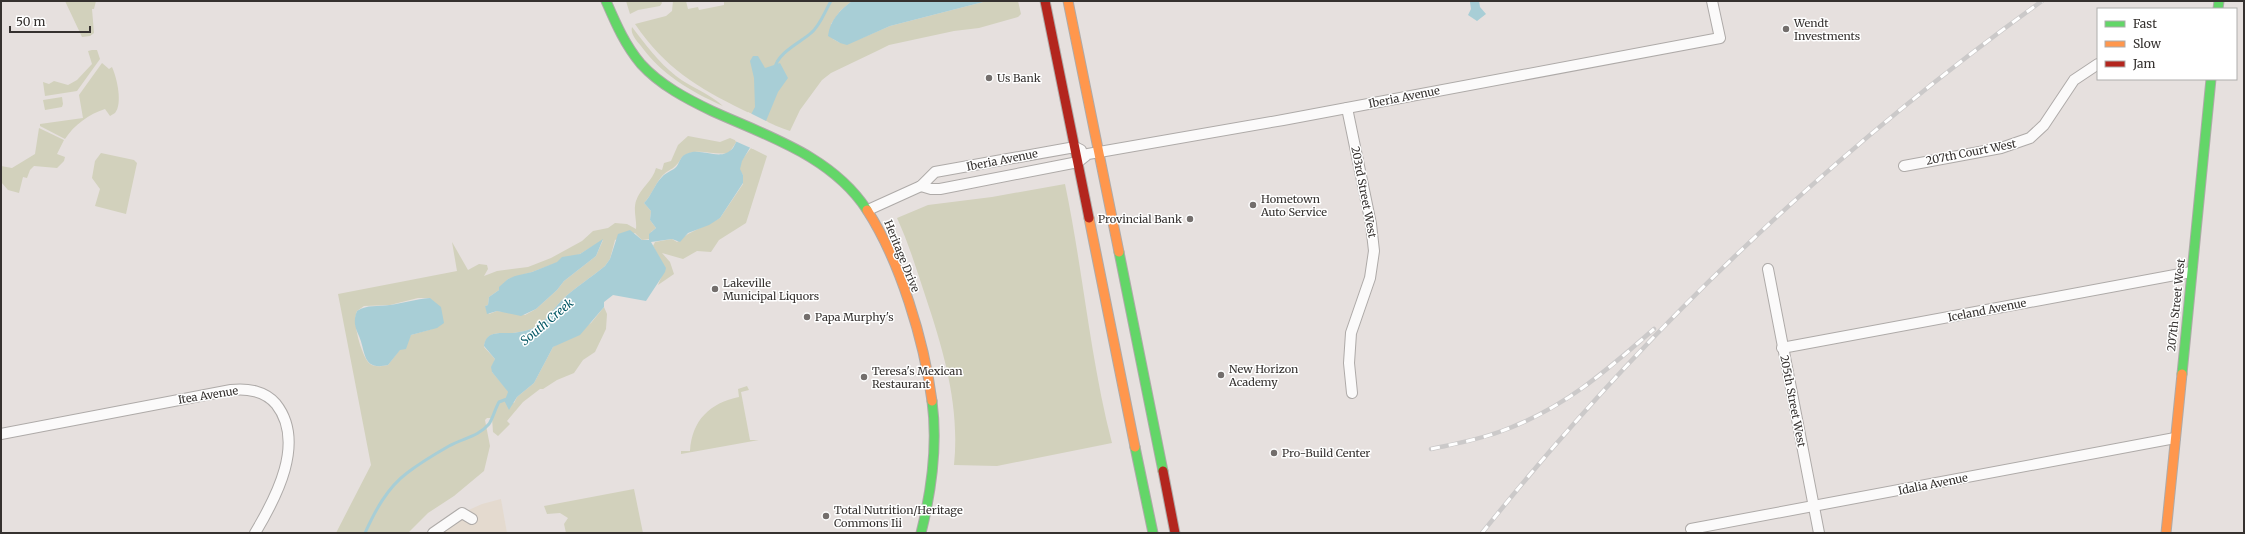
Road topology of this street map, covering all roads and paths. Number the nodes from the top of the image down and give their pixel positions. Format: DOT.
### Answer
graph roads {
  1 [pos="606,1"];
  2 [pos="1045,1"];
  3 [pos="1068,1"];
  4 [pos="1712,1"];
  5 [pos="2097,65"];
  6 [pos="2211,80"];
  7 [pos="1347,108"];
  8 [pos="1075,147"];
  9 [pos="1100,153"];
  10 [pos="1088,154"];
  11 [pos="1078,162"];
  12 [pos="1904,166"];
  13 [pos="920,186"];
  14 [pos="868,210"];
  15 [pos="1768,269"];
  16 [pos="2191,272"];
  17 [pos="1782,348"];
  18 [pos="1352,393"];
  19 [pos="1,434"];
  20 [pos="2175,438"];
  21 [pos="1813,506"];
  22 [pos="472,519"];
  23 [pos="1691,529"];
  24 [pos="255,533"];
  25 [pos="433,533"];
  26 [pos="921,533"];
  27 [pos="1153,533"];
  28 [pos="1175,533"];
  29 [pos="1819,533"];
  30 [pos="2166,533"];
  1 -- 14 [label="street, Heritage Drive"];
  2 -- 8 [label="street"];
  3 -- 9 [label="street"];
  4 -- 7 [label="street, Iberia Avenue"];
  5 -- 12 [label="street, 207th Court West"];
  6 -- 16 [label="street, 207th Street West"];
  7 -- 9 [label="street, Iberia Avenue"];
  7 -- 18 [label="street, 203rd Street West"];
  8 -- 10 [label="street"];
  8 -- 11 [label="street"];
  8 -- 13 [label="street, Iberia Avenue"];
  9 -- 10 [label="street, Iberia Avenue"];
  9 -- 28 [label="street"];
  10 -- 11 [label="street, Iberia Avenue"];
  11 -- 13 [label="street, Iberia Avenue"];
  11 -- 27 [label="street"];
  13 -- 14 [label="street, Iberia Avenue"];
  14 -- 26 [label="street, Heritage Drive"];
  15 -- 17 [label="street, 205th Street West"];
  16 -- 17 [label="street, Iceland Avenue"];
  16 -- 20 [label="street, 207th Street West"];
  17 -- 21 [label="street, 205th Street West"];
  19 -- 24 [label="street, Itea Avenue"];
  20 -- 21 [label="street, Idalia Avenue"];
  20 -- 30 [label="street, 207th Street West"];
  21 -- 23 [label="street, Idalia Avenue"];
  21 -- 29 [label="street, 205th Street West"];
  22 -- 25 [label="street"];
}
